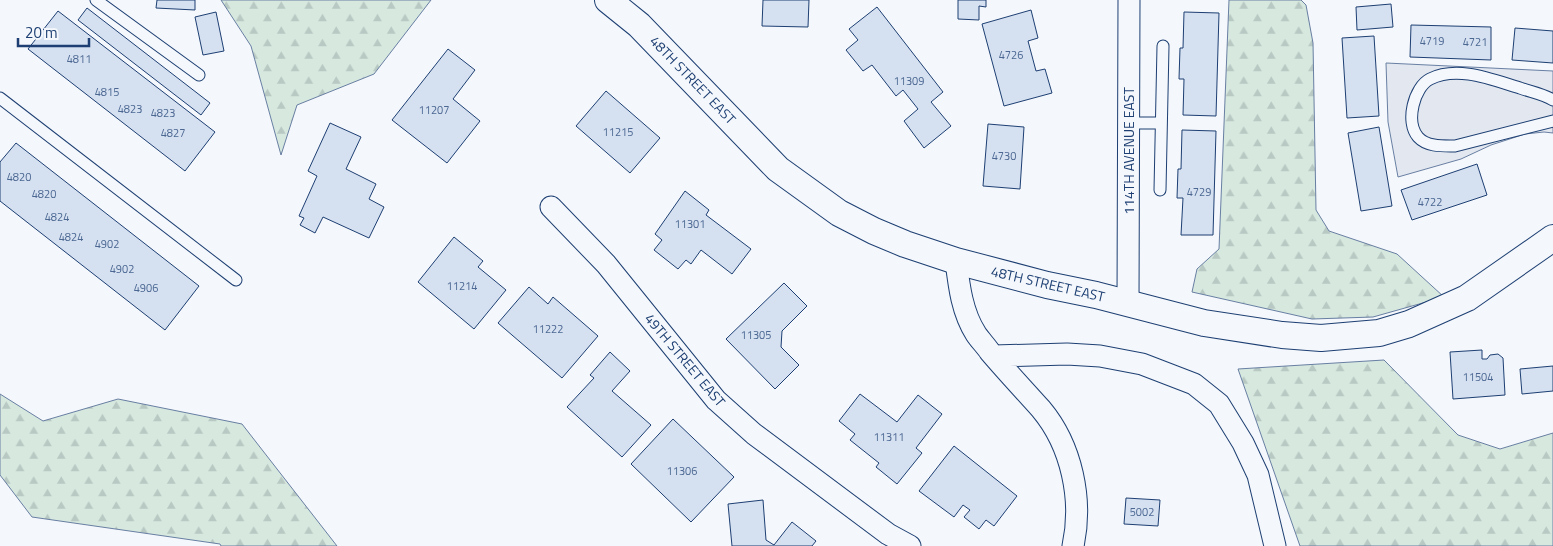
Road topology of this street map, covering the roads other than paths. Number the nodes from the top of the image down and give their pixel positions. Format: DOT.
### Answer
graph roads {
  1 [pos="96,0"];
  2 [pos="608,0"];
  3 [pos="1129,0"];
  4 [pos="1163,46"];
  5 [pos="199,75"];
  6 [pos="0,98"];
  7 [pos="1553,100"];
  8 [pos="1553,120"];
  9 [pos="1129,123"];
  10 [pos="1161,123"];
  11 [pos="1160,190"];
  12 [pos="551,207"];
  13 [pos="1553,238"];
  14 [pos="956,261"];
  15 [pos="236,280"];
  16 [pos="1128,303"];
  17 [pos="994,356"];
  18 [pos="910,546"];
  19 [pos="1073,546"];
  20 [pos="1275,546"];
  1 -- 5 [label="lane"];
  2 -- 14 [label="street, 48TH STREET EAST"];
  3 -- 9 [label="street, 114TH AVENUE EAST"];
  4 -- 10 [label="lane"];
  6 -- 15 [label="lane"];
  7 -- 8 [label="lane"];
  9 -- 10 [label="lane"];
  9 -- 16 [label="street, 114TH AVENUE EAST"];
  10 -- 11 [label="lane"];
  12 -- 18 [label="street, 49TH STREET EAST"];
  13 -- 16 [label="street, 48TH STREET EAST"];
  14 -- 16 [label="street, 48TH STREET EAST"];
  14 -- 17 [label="street"];
  17 -- 19 [label="street"];
  17 -- 20 [label="street"];
}
